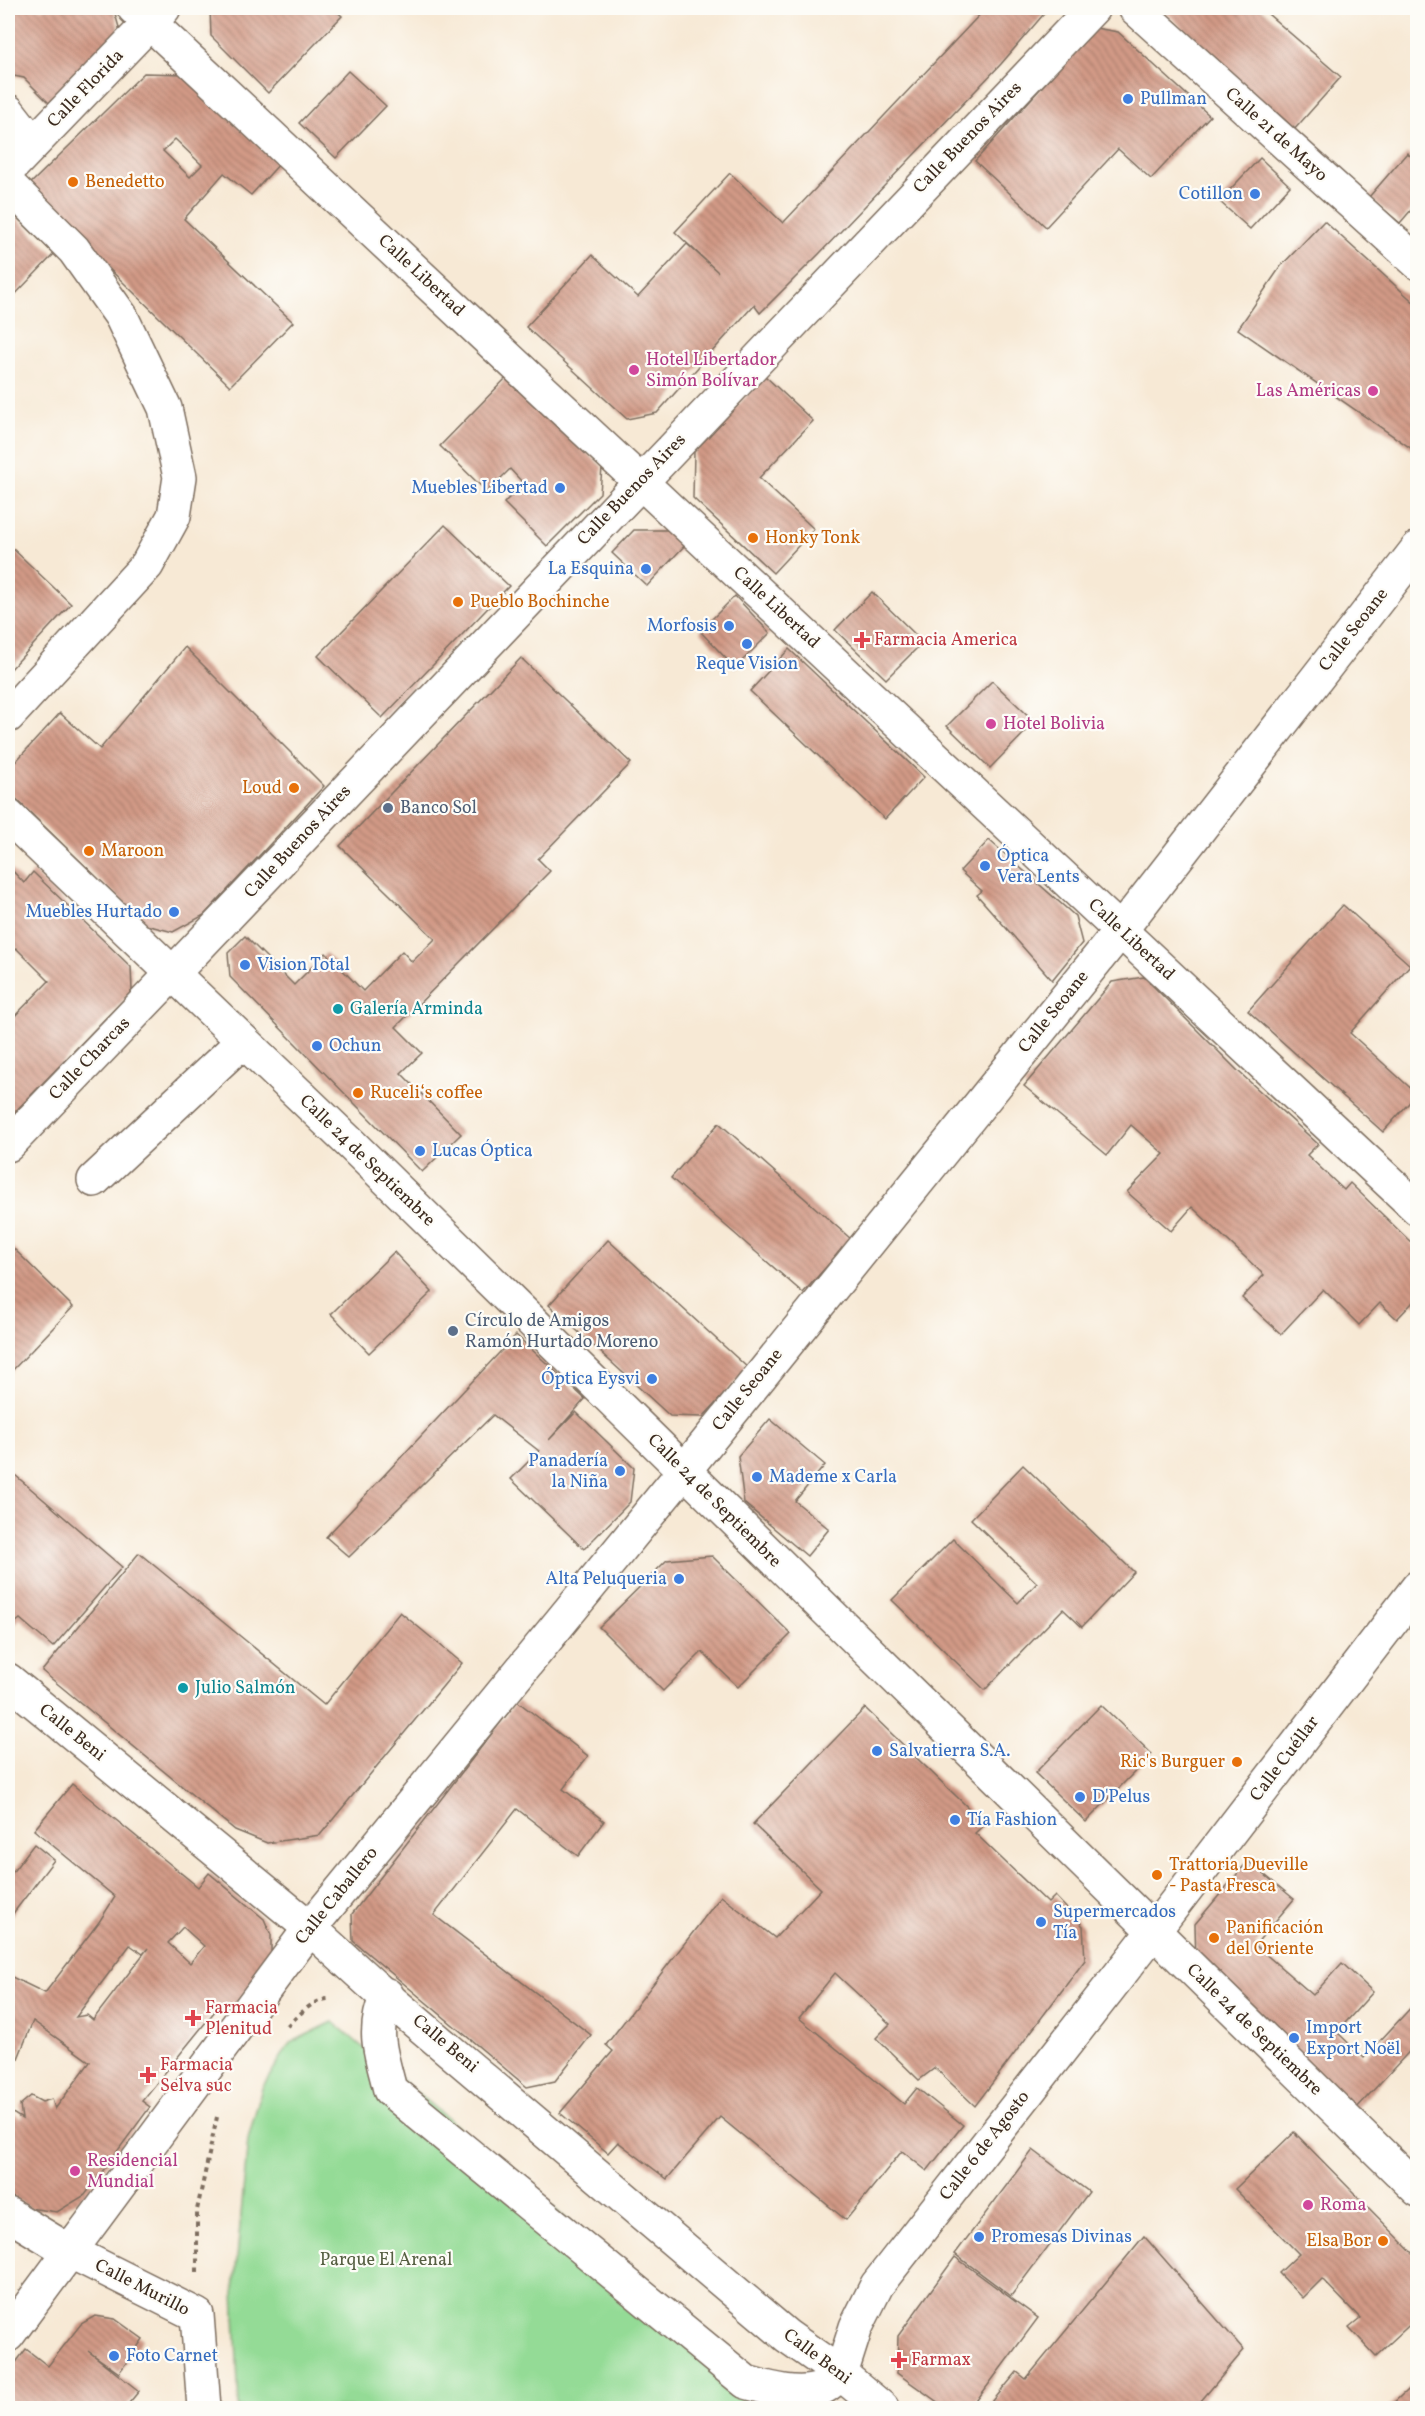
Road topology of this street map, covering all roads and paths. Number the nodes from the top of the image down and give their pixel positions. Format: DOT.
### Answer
graph roads {
  1 [pos="1093,8"];
  2 [pos="1135,8"];
  3 [pos="149,12"];
  4 [pos="8,111"];
  5 [pos="33,143"];
  6 [pos="8,170"];
  7 [pos="8,184"];
  8 [pos="1418,263"];
  9 [pos="640,481"];
  10 [pos="1418,548"];
  11 [pos="8,716"];
  12 [pos="8,816"];
  13 [pos="1120,931"];
  14 [pos="173,973"];
  15 [pos="243,1041"];
  16 [pos="8,1145"];
  17 [pos="94,1180"];
  18 [pos="1418,1209"];
  19 [pos="684,1471"];
  20 [pos="1418,1587"];
  21 [pos="8,1680"];
  22 [pos="310,1928"];
  23 [pos="1153,1932"];
  24 [pos="387,1995"];
  25 [pos="335,1999"];
  26 [pos="283,2029"];
  27 [pos="218,2115"];
  28 [pos="1418,2190"];
  29 [pos="8,2214"];
  30 [pos="69,2251"];
  31 [pos="196,2315"];
  32 [pos="8,2334"];
  33 [pos="841,2374"];
  34 [pos="204,2409"];
  35 [pos="882,2409"];
  1 -- 9 [label="street, Calle Buenos Aires"];
  2 -- 8 [label="street, Calle 21 de Mayo"];
  3 -- 5 [label="street, Calle Florida"];
  3 -- 9 [label="street, Calle Libertad"];
  4 -- 5 [label="street"];
  5 -- 6 [label="street, Calle Florida"];
  7 -- 11 [label="street"];
  9 -- 13 [label="street, Calle Libertad"];
  9 -- 14 [label="street, Calle Buenos Aires"];
  10 -- 13 [label="street, Calle Seoane"];
  12 -- 14 [label="street, Calle 24 de Septiembre"];
  13 -- 18 [label="street, Calle Libertad"];
  13 -- 19 [label="street, Calle Seoane"];
  14 -- 15 [label="street, Calle 24 de Septiembre"];
  14 -- 16 [label="street, Calle Charcas"];
  15 -- 17 [label="street"];
  15 -- 19 [label="street, Calle 24 de Septiembre"];
  19 -- 22 [label="street, Calle Caballero"];
  19 -- 23 [label="street, Calle 24 de Septiembre"];
  20 -- 23 [label="street, Calle Cuéllar"];
  21 -- 22 [label="street, Calle Beni"];
  22 -- 24 [label="street, Calle Beni"];
  22 -- 30 [label="street, Calle Caballero"];
  23 -- 28 [label="street, Calle 24 de Septiembre"];
  23 -- 33 [label="street, Calle 6 de Agosto"];
  24 -- 33 [label="street, Calle Beni"];
  24 -- 33 [label="street"];
  25 -- 26 [label="path"];
  27 -- 31 [label="path"];
  29 -- 30 [label="street, Calle Murillo"];
  30 -- 31 [label="street, Calle Murillo"];
  30 -- 32 [label="street, Calle Caballero"];
  31 -- 34 [label="street, Calle Murillo"];
  33 -- 35 [label="street, Calle Beni"];
}
